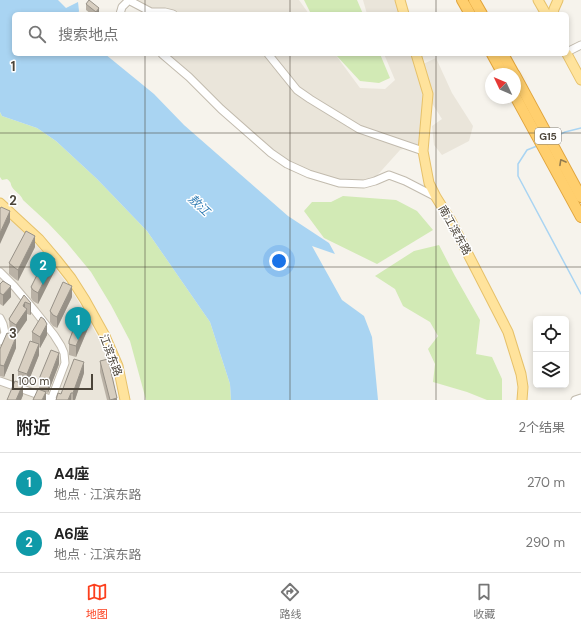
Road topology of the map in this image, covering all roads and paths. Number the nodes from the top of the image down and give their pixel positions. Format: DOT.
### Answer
graph roads {
  1 [pos="400,0"];
  2 [pos="462,0"];
  3 [pos="474,0"];
  4 [pos="558,0"];
  5 [pos="128,1"];
  6 [pos="540,1"];
  7 [pos="121,12"];
  8 [pos="151,12"];
  9 [pos="151,12"];
  10 [pos="165,12"];
  11 [pos="403,12"];
  12 [pos="469,12"];
  13 [pos="481,12"];
  14 [pos="545,12"];
  15 [pos="553,12"];
  16 [pos="581,45"];
  17 [pos="569,52"];
  18 [pos="164,56"];
  19 [pos="270,56"];
  20 [pos="417,56"];
  21 [pos="493,56"];
  22 [pos="505,56"];
  23 [pos="569,56"];
  24 [pos="500,68"];
  25 [pos="511,68"];
  26 [pos="581,80"];
  27 [pos="521,86"];
  28 [pos="519,104"];
  29 [pos="423,151"];
  30 [pos="436,197"];
  31 [pos="581,197"];
  32 [pos="0,204"];
  33 [pos="581,217"];
  34 [pos="0,272"];
  35 [pos="0,318"];
  36 [pos="0,341"];
  37 [pos="0,381"];
  38 [pos="581,398"];
  39 [pos="52,400"];
  40 [pos="125,400"];
  41 [pos="522,400"];
  42 [pos="575,400"];
  1 -- 11 [label="main road"];
  2 -- 12 [label="highway"];
  3 -- 13 [label="highway"];
  4 -- 15 [label="main road"];
  5 -- 7 [label="street"];
  5 -- 9 [label="street"];
  6 -- 14 [label="main road"];
  8 -- 10 [label="street"];
  16 -- 17 [label="street"];
  18 -- 30 [label="street"];
  19 -- 29 [label="street"];
  20 -- 29 [label="main road, 南江滨东路"];
  21 -- 24 [label="highway"];
  22 -- 25 [label="highway, G15"];
  23 -- 26 [label="main road"];
  31 -- 27 [label="highway, G15, one-way"];
  28 -- 33 [label="highway, G15"];
  29 -- 30 [label="main road, 南江滨东路"];
  30 -- 41 [label="main road, 南江滨东路"];
  32 -- 40 [label="main road, 江滨东路"];
  34 -- 39 [label="street"];
  35 -- 36 [label="street"];
  37 -- 39 [label="street"];
  38 -- 42 [label="street"];
}
